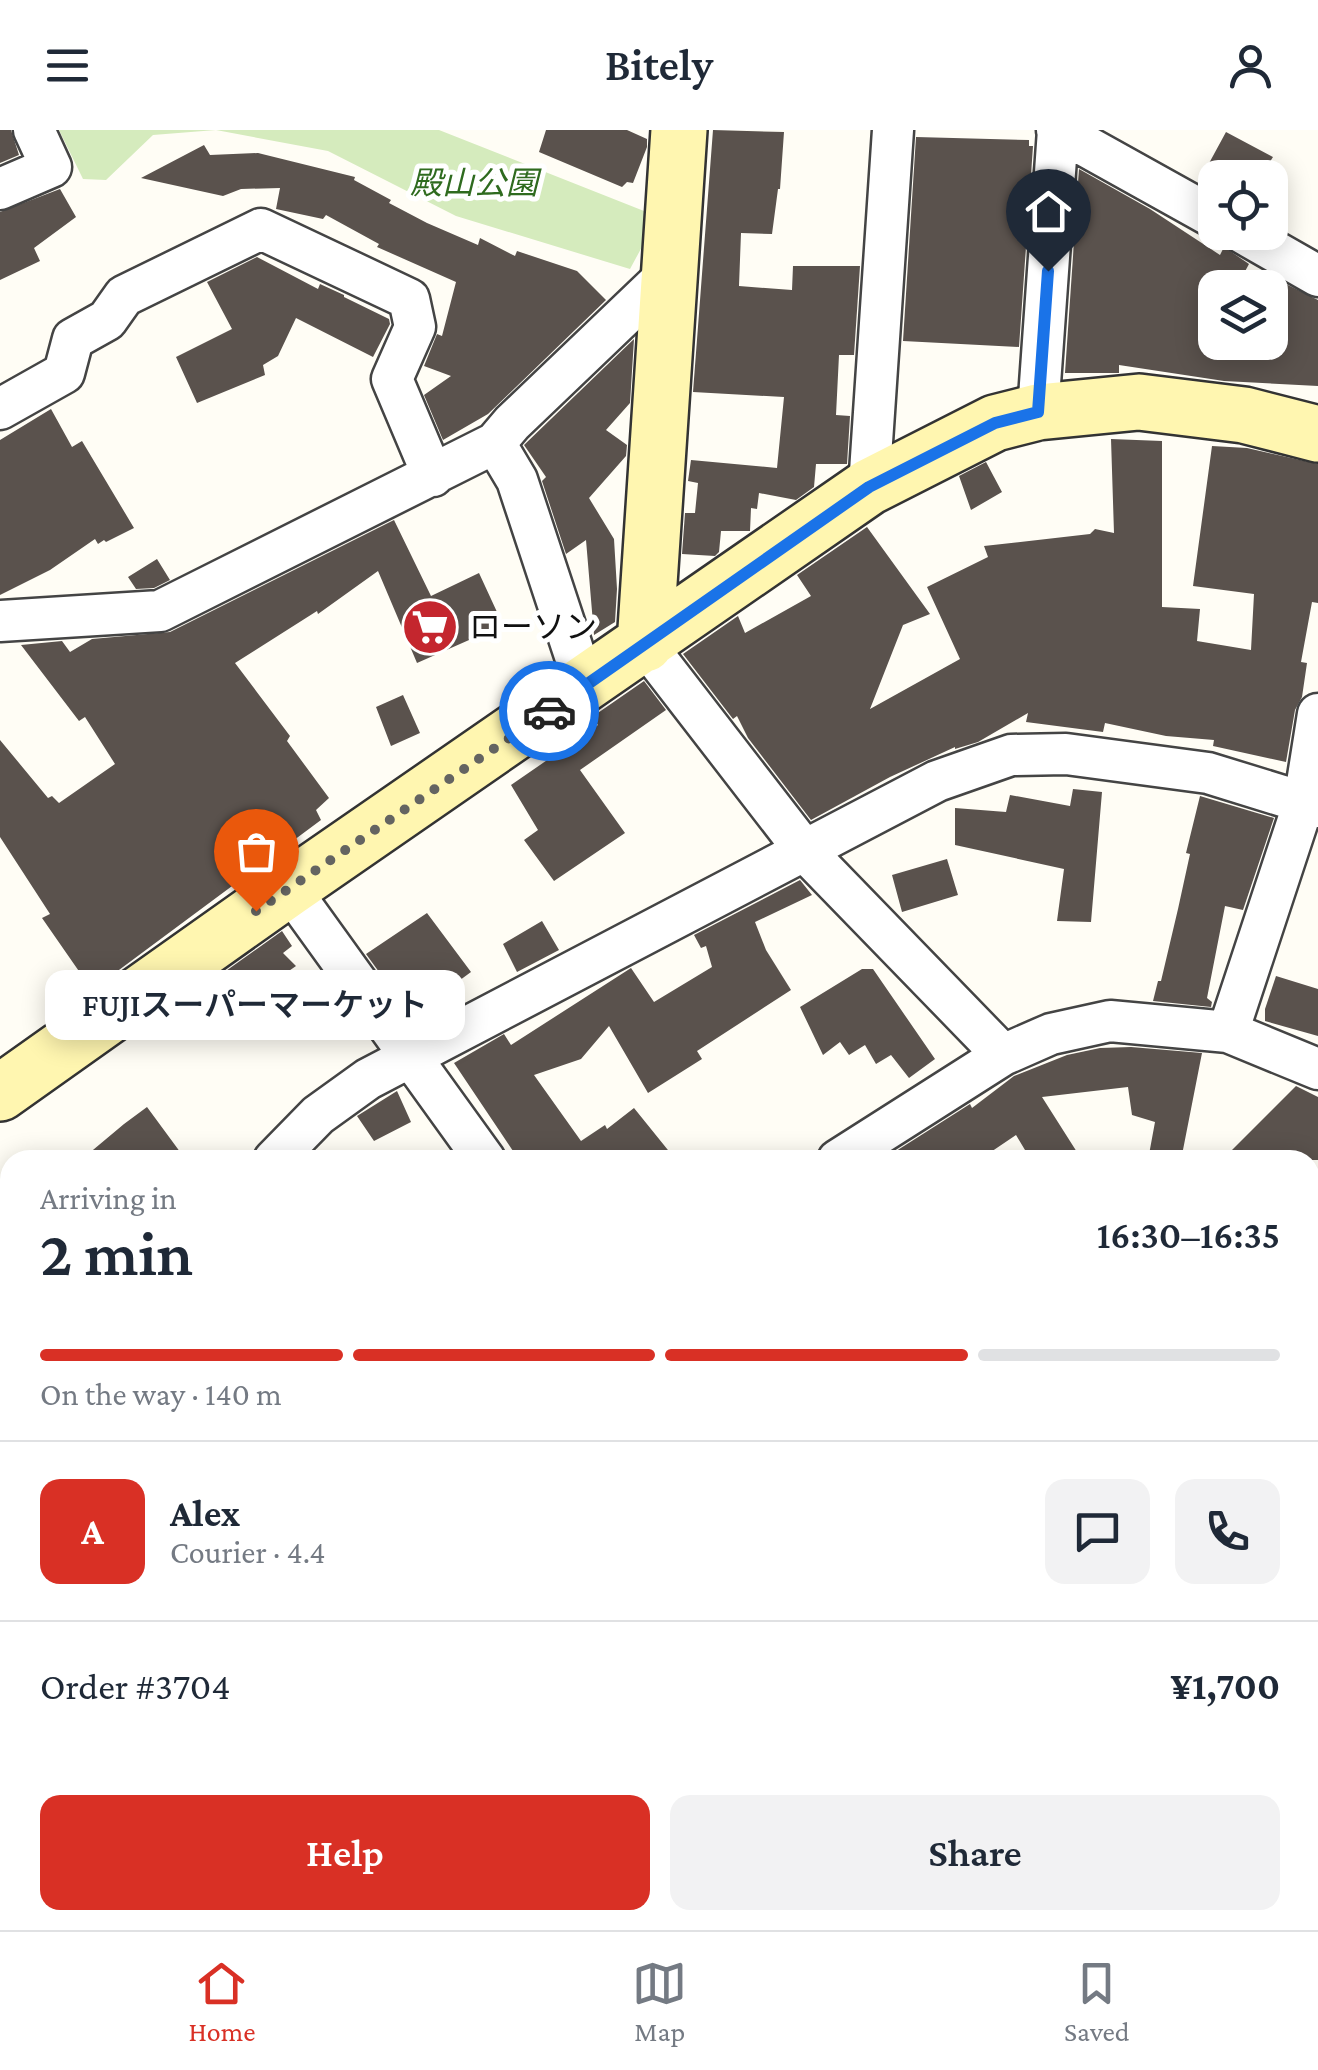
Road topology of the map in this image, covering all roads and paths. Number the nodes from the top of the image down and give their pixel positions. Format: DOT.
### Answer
graph roads {
  1 [pos="34,130"];
  2 [pos="679,130"];
  3 [pos="893,130"];
  4 [pos="1058,130"];
  5 [pos="0,189"];
  6 [pos="1198,208"];
  7 [pos="1272,250"];
  8 [pos="671,271"];
  9 [pos="1318,276"];
  10 [pos="1,406"];
  11 [pos="1038,412"];
  12 [pos="1318,434"];
  13 [pos="495,443"];
  14 [pos="433,476"];
  15 [pos="869,487"];
  16 [pos="0,621"];
  17 [pos="645,644"];
  18 [pos="585,686"];
  19 [pos="1318,714"];
  20 [pos="1311,804"];
  21 [pos="805,852"];
  22 [pos="289,888"];
  23 [pos="1228,1032"];
  24 [pos="1003,1054"];
  25 [pos="411,1056"];
  26 [pos="1318,1068"];
  27 [pos="0,1093"];
  28 [pos="284,1150"];
  29 [pos="478,1150"];
  30 [pos="854,1150"];
  1 -- 5 [label="street"];
  2 -- 8 [label="street"];
  3 -- 15 [label="street"];
  4 -- 6 [label="street"];
  4 -- 11 [label="street"];
  7 -- 9 [label="street"];
  8 -- 13 [label="street"];
  8 -- 17 [label="street"];
  10 -- 14 [label="street"];
  11 -- 12 [label="street"];
  11 -- 15 [label="street"];
  13 -- 14 [label="street"];
  13 -- 18 [label="street"];
  14 -- 16 [label="street"];
  15 -- 17 [label="street"];
  17 -- 18 [label="street"];
  17 -- 21 [label="street"];
  18 -- 22 [label="street"];
  19 -- 20 [label="street"];
  20 -- 21 [label="street"];
  20 -- 23 [label="street"];
  21 -- 24 [label="street"];
  21 -- 25 [label="street"];
  22 -- 25 [label="street"];
  22 -- 27 [label="street"];
  23 -- 24 [label="street"];
  23 -- 26 [label="street"];
  24 -- 30 [label="street"];
  25 -- 28 [label="street"];
  25 -- 29 [label="street"];
}
